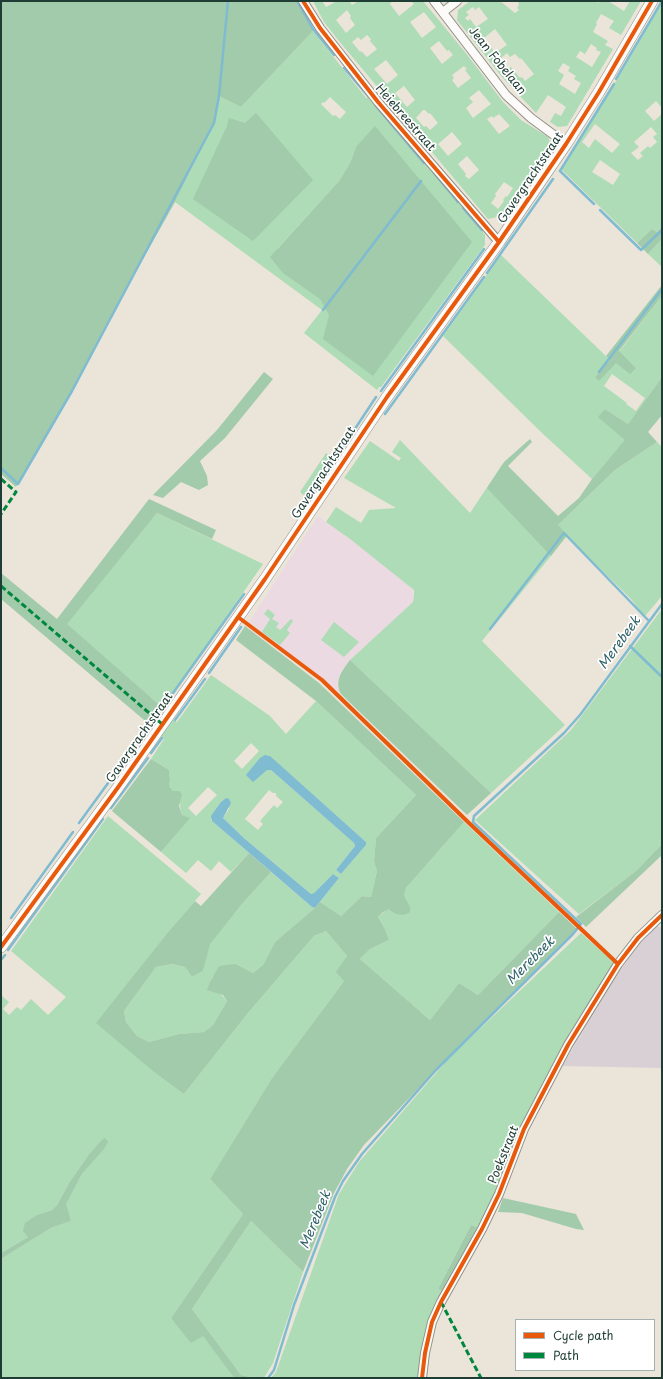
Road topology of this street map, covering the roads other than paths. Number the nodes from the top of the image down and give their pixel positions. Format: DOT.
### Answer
graph roads {
  1 [pos="303,1"];
  2 [pos="434,1"];
  3 [pos="457,1"];
  4 [pos="652,1"];
  5 [pos="443,12"];
  6 [pos="566,144"];
  7 [pos="499,242"];
  8 [pos="662,915"];
  9 [pos="1,947"];
  10 [pos="422,1378"];
  1 -- 7 [label="street, Heiebreestraat"];
  2 -- 5 [label="street, Jean Fobelaan"];
  3 -- 5 [label="street"];
  4 -- 6 [label="street, Gavergrachtstraat"];
  5 -- 6 [label="street, Jean Fobelaan"];
  6 -- 7 [label="street, Gavergrachtstraat"];
  7 -- 9 [label="street, Gavergrachtstraat"];
  8 -- 10 [label="street, Poekstraat"];
}
